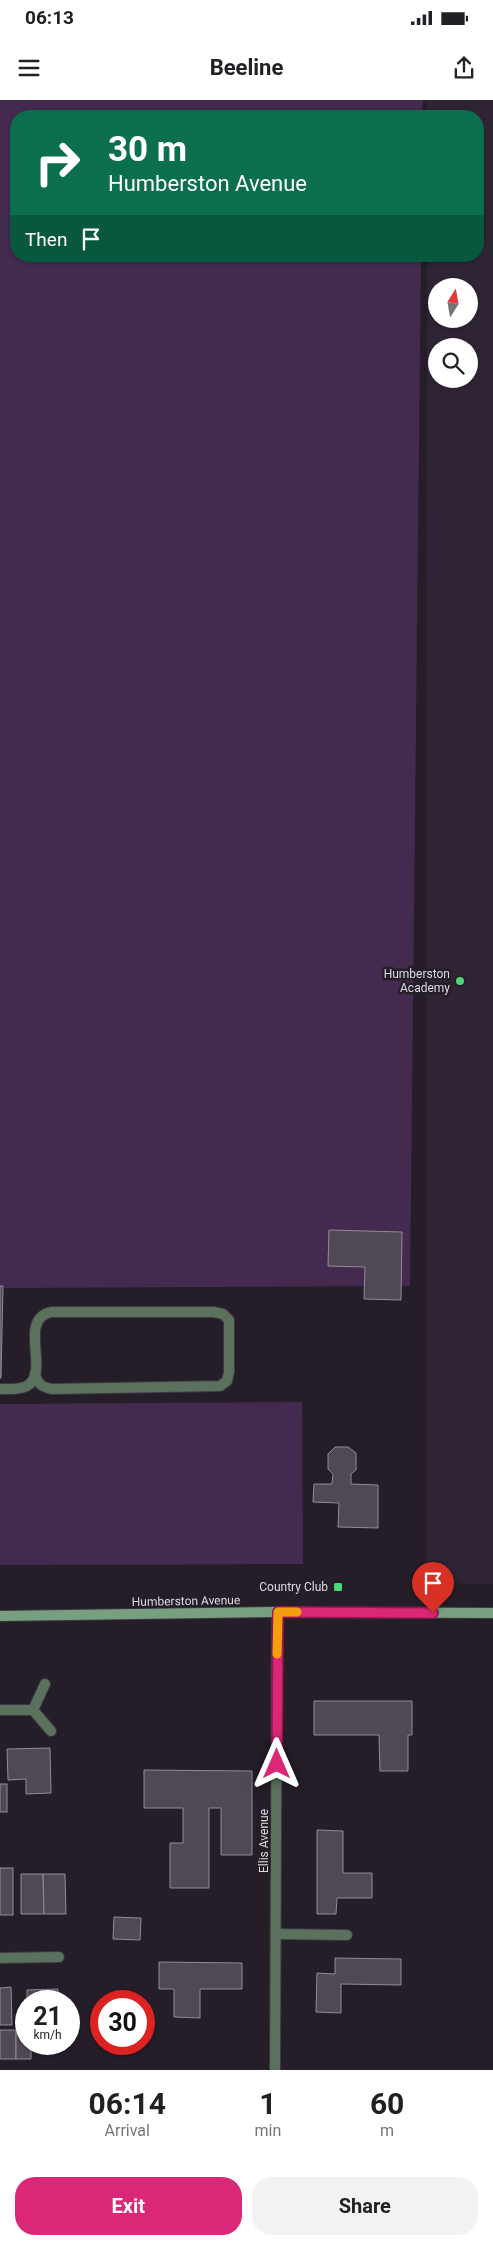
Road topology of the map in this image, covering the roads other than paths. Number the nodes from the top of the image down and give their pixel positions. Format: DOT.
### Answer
graph roads {
  1 [pos="35,1373"];
  2 [pos="0,1389"];
  3 [pos="278,1612"];
  4 [pos="493,1614"];
  5 [pos="0,1616"];
  6 [pos="45,1684"];
  7 [pos="0,1710"];
  8 [pos="33,1710"];
  9 [pos="51,1731"];
  10 [pos="276,1934"];
  11 [pos="346,1935"];
  12 [pos="59,1957"];
  13 [pos="0,1958"];
  14 [pos="275,2070"];
  1 -- 1 [label="street"];
  1 -- 2 [label="street"];
  3 -- 4 [label="main road, Humberston Avenue"];
  3 -- 5 [label="main road, Humberston Avenue"];
  3 -- 10 [label="street, Ellis Avenue"];
  6 -- 8 [label="street"];
  7 -- 8 [label="street"];
  8 -- 9 [label="street"];
  10 -- 11 [label="street"];
  10 -- 14 [label="street, Ellis Avenue"];
  12 -- 13 [label="street"];
}
